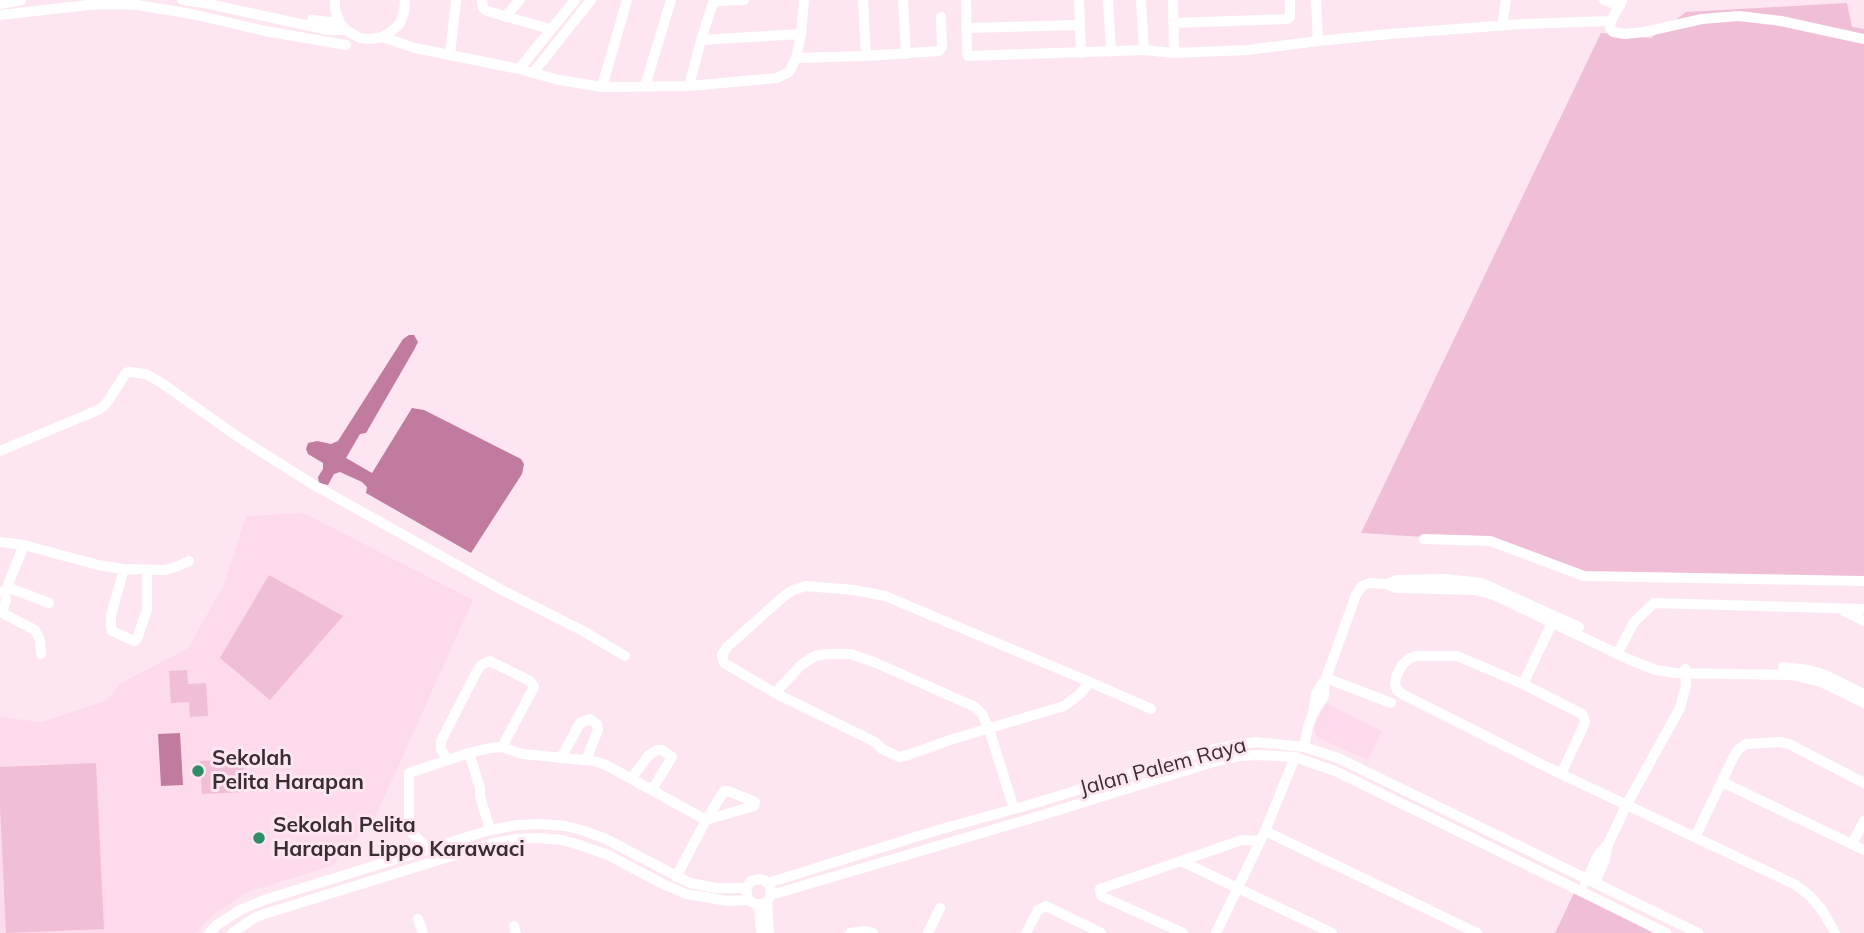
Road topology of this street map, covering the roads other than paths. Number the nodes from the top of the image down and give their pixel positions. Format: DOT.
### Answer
graph roads {
  1 [pos="21,0"];
  2 [pos="187,0"];
  3 [pos="222,0"];
  4 [pos="335,0"];
  5 [pos="405,0"];
  6 [pos="456,0"];
  7 [pos="482,0"];
  8 [pos="520,0"];
  9 [pos="575,0"];
  10 [pos="591,0"];
  11 [pos="627,0"];
  12 [pos="671,0"];
  13 [pos="744,0"];
  14 [pos="804,0"];
  15 [pos="863,0"];
  16 [pos="903,0"];
  17 [pos="966,0"];
  18 [pos="1079,0"];
  19 [pos="1108,0"];
  20 [pos="1141,0"];
  21 [pos="1173,0"];
  22 [pos="1290,0"];
  23 [pos="1317,0"];
  24 [pos="1507,0"];
  25 [pos="1604,0"];
  26 [pos="714,1"];
  27 [pos="1621,3"];
  28 [pos="0,4"];
  29 [pos="0,15"];
  30 [pos="505,17"];
  31 [pos="941,17"];
  32 [pos="1611,20"];
  33 [pos="400,23"];
  34 [pos="1173,23"];
  35 [pos="1080,25"];
  36 [pos="343,26"];
  37 [pos="1502,26"];
  38 [pos="966,28"];
  39 [pos="550,29"];
  40 [pos="802,34"];
  41 [pos="382,37"];
  42 [pos="1864,39"];
  43 [pos="701,40"];
  44 [pos="1318,41"];
  45 [pos="401,42"];
  46 [pos="346,45"];
  47 [pos="1144,50"];
  48 [pos="1111,52"];
  49 [pos="1081,53"];
  50 [pos="1174,53"];
  51 [pos="906,54"];
  52 [pos="450,55"];
  53 [pos="866,56"];
  54 [pos="796,58"];
  55 [pos="519,69"];
  56 [pos="533,74"];
  57 [pos="645,86"];
  58 [pos="689,86"];
  59 [pos="603,87"];
  60 [pos="0,451"];
  61 [pos="1424,539"];
  62 [pos="0,542"];
  63 [pos="24,545"];
  64 [pos="189,561"];
  65 [pos="124,569"];
  66 [pos="147,570"];
  67 [pos="1864,581"];
  68 [pos="4,590"];
  69 [pos="49,603"];
  70 [pos="1838,608"];
  71 [pos="1864,608"];
  72 [pos="1554,619"];
  73 [pos="1864,621"];
  74 [pos="1619,651"];
  75 [pos="41,654"];
  76 [pos="625,656"];
  77 [pos="1685,670"];
  78 [pos="1326,678"];
  79 [pos="1090,682"];
  80 [pos="1523,684"];
  81 [pos="775,693"];
  82 [pos="1864,694"];
  83 [pos="1391,703"];
  84 [pos="1864,704"];
  85 [pos="1151,709"];
  86 [pos="989,729"];
  87 [pos="502,747"];
  88 [pos="1304,747"];
  89 [pos="469,753"];
  90 [pos="1294,757"];
  91 [pos="561,758"];
  92 [pos="447,760"];
  93 [pos="586,760"];
  94 [pos="1561,774"];
  95 [pos="631,779"];
  96 [pos="1722,782"];
  97 [pos="1864,783"];
  98 [pos="652,790"];
  99 [pos="1627,804"];
  100 [pos="1014,809"];
  101 [pos="1864,821"];
  102 [pos="492,830"];
  103 [pos="1262,836"];
  104 [pos="1695,837"];
  105 [pos="1852,844"];
  106 [pos="428,849"];
  107 [pos="1864,850"];
  108 [pos="1181,861"];
  109 [pos="1571,870"];
  110 [pos="676,877"];
  111 [pos="1591,881"];
  112 [pos="768,883"];
  113 [pos="1566,883"];
  114 [pos="1238,887"];
  115 [pos="1584,892"];
  116 [pos="747,894"];
  117 [pos="766,900"];
  118 [pos="940,908"];
  119 [pos="418,919"];
  120 [pos="209,933"];
  121 [pos="232,933"];
  122 [pos="423,933"];
  123 [pos="761,933"];
  124 [pos="769,933"];
  125 [pos="850,933"];
  126 [pos="873,933"];
  127 [pos="928,933"];
  128 [pos="1026,933"];
  129 [pos="1101,933"];
  130 [pos="1183,933"];
  131 [pos="1216,933"];
  132 [pos="1332,933"];
  133 [pos="1477,933"];
  134 [pos="1666,933"];
  135 [pos="1698,933"];
  136 [pos="1835,933"];
  1 -- 28 [label="street"];
  2 -- 36 [label="street"];
  3 -- 36 [label="street"];
  4 -- 36 [label="street"];
  5 -- 33 [label="street"];
  6 -- 52 [label="street"];
  7 -- 30 [label="street"];
  8 -- 30 [label="street"];
  9 -- 39 [label="street"];
  10 -- 56 [label="street"];
  11 -- 59 [label="street"];
  12 -- 57 [label="street"];
  13 -- 26 [label="street"];
  14 -- 40 [label="street"];
  15 -- 53 [label="street"];
  16 -- 51 [label="street"];
  17 -- 38 [label="street"];
  18 -- 35 [label="street"];
  19 -- 48 [label="street"];
  20 -- 47 [label="street"];
  21 -- 34 [label="street"];
  22 -- 34 [label="street"];
  23 -- 44 [label="street"];
  24 -- 37 [label="street"];
  25 -- 27 [label="street"];
  26 -- 43 [label="street"];
  27 -- 32 [label="street"];
  29 -- 46 [label="street"];
  30 -- 39 [label="street"];
  31 -- 51 [label="street"];
  32 -- 37 [label="street"];
  32 -- 42 [label="street"];
  33 -- 41 [label="street"];
  33 -- 45 [label="street"];
  34 -- 50 [label="street"];
  35 -- 38 [label="street"];
  35 -- 49 [label="street"];
  36 -- 41 [label="street"];
  37 -- 44 [label="street"];
  38 -- 49 [label="street"];
  39 -- 55 [label="street"];
  40 -- 43 [label="street"];
  40 -- 54 [label="street"];
  41 -- 45 [label="street"];
  43 -- 58 [label="street"];
  44 -- 50 [label="street"];
  45 -- 52 [label="street"];
  47 -- 48 [label="street"];
  47 -- 50 [label="street"];
  48 -- 49 [label="street"];
  51 -- 53 [label="street"];
  52 -- 55 [label="street"];
  53 -- 54 [label="street"];
  54 -- 58 [label="street"];
  55 -- 56 [label="street"];
  56 -- 59 [label="street"];
  57 -- 58 [label="street"];
  57 -- 59 [label="street"];
  60 -- 76 [label="street"];
  61 -- 67 [label="street"];
  62 -- 63 [label="street"];
  63 -- 65 [label="street"];
  63 -- 68 [label="street"];
  64 -- 66 [label="street"];
  65 -- 66 [label="street"];
  65 -- 66 [label="street"];
  68 -- 69 [label="street"];
  68 -- 75 [label="street"];
  70 -- 71 [label="street"];
  70 -- 73 [label="street"];
  70 -- 74 [label="street"];
  72 -- 74 [label="street"];
  72 -- 78 [label="street"];
  72 -- 80 [label="street"];
  74 -- 77 [label="street"];
  77 -- 82 [label="street"];
  77 -- 84 [label="street"];
  77 -- 99 [label="street"];
  78 -- 83 [label="street"];
  78 -- 88 [label="street"];
  79 -- 81 [label="street"];
  79 -- 85 [label="street"];
  79 -- 86 [label="street"];
  80 -- 94 [label="street"];
  80 -- 94 [label="street"];
  81 -- 86 [label="street"];
  81 -- 86 [label="street"];
  86 -- 100 [label="street"];
  87 -- 89 [label="street"];
  87 -- 91 [label="street"];
  87 -- 92 [label="street"];
  88 -- 100 [label="street, Jalan Palem Raya"];
  88 -- 109 [label="street, Jalan Palem Raya"];
  89 -- 92 [label="street"];
  89 -- 102 [label="street"];
  90 -- 103 [label="street"];
  90 -- 113 [label="street, Jalan Palem Raya"];
  90 -- 117 [label="street, Jalan Palem Raya"];
  91 -- 93 [label="street"];
  91 -- 93 [label="street"];
  92 -- 106 [label="street"];
  93 -- 95 [label="street"];
  94 -- 99 [label="street"];
  95 -- 98 [label="street"];
  95 -- 98 [label="street"];
  96 -- 97 [label="street"];
  96 -- 104 [label="street"];
  96 -- 105 [label="street"];
  98 -- 110 [label="street"];
  99 -- 104 [label="street"];
  99 -- 111 [label="street"];
  100 -- 112 [label="street, Jalan Palem Raya"];
  101 -- 105 [label="street"];
  102 -- 106 [label="street"];
  102 -- 110 [label="street"];
  103 -- 108 [label="street"];
  103 -- 114 [label="street"];
  103 -- 133 [label="street"];
  104 -- 136 [label="street"];
  105 -- 107 [label="street"];
  106 -- 120 [label="street"];
  108 -- 114 [label="street"];
  108 -- 130 [label="street"];
  109 -- 111 [label="street, Jalan Palem Raya"];
  109 -- 113 [label="street"];
  110 -- 116 [label="street"];
  111 -- 115 [label="street"];
  111 -- 135 [label="street, Jalan Palem Raya"];
  112 -- 116 [label="street"];
  112 -- 117 [label="street"];
  113 -- 115 [label="street, Jalan Palem Raya"];
  114 -- 131 [label="street"];
  114 -- 132 [label="street"];
  115 -- 134 [label="street, Jalan Palem Raya"];
  116 -- 117 [label="street"];
  116 -- 121 [label="street"];
  117 -- 123 [label="street"];
  117 -- 124 [label="street"];
  118 -- 127 [label="street"];
  119 -- 122 [label="street"];
  125 -- 126 [label="street"];
  128 -- 129 [label="street"];
}
